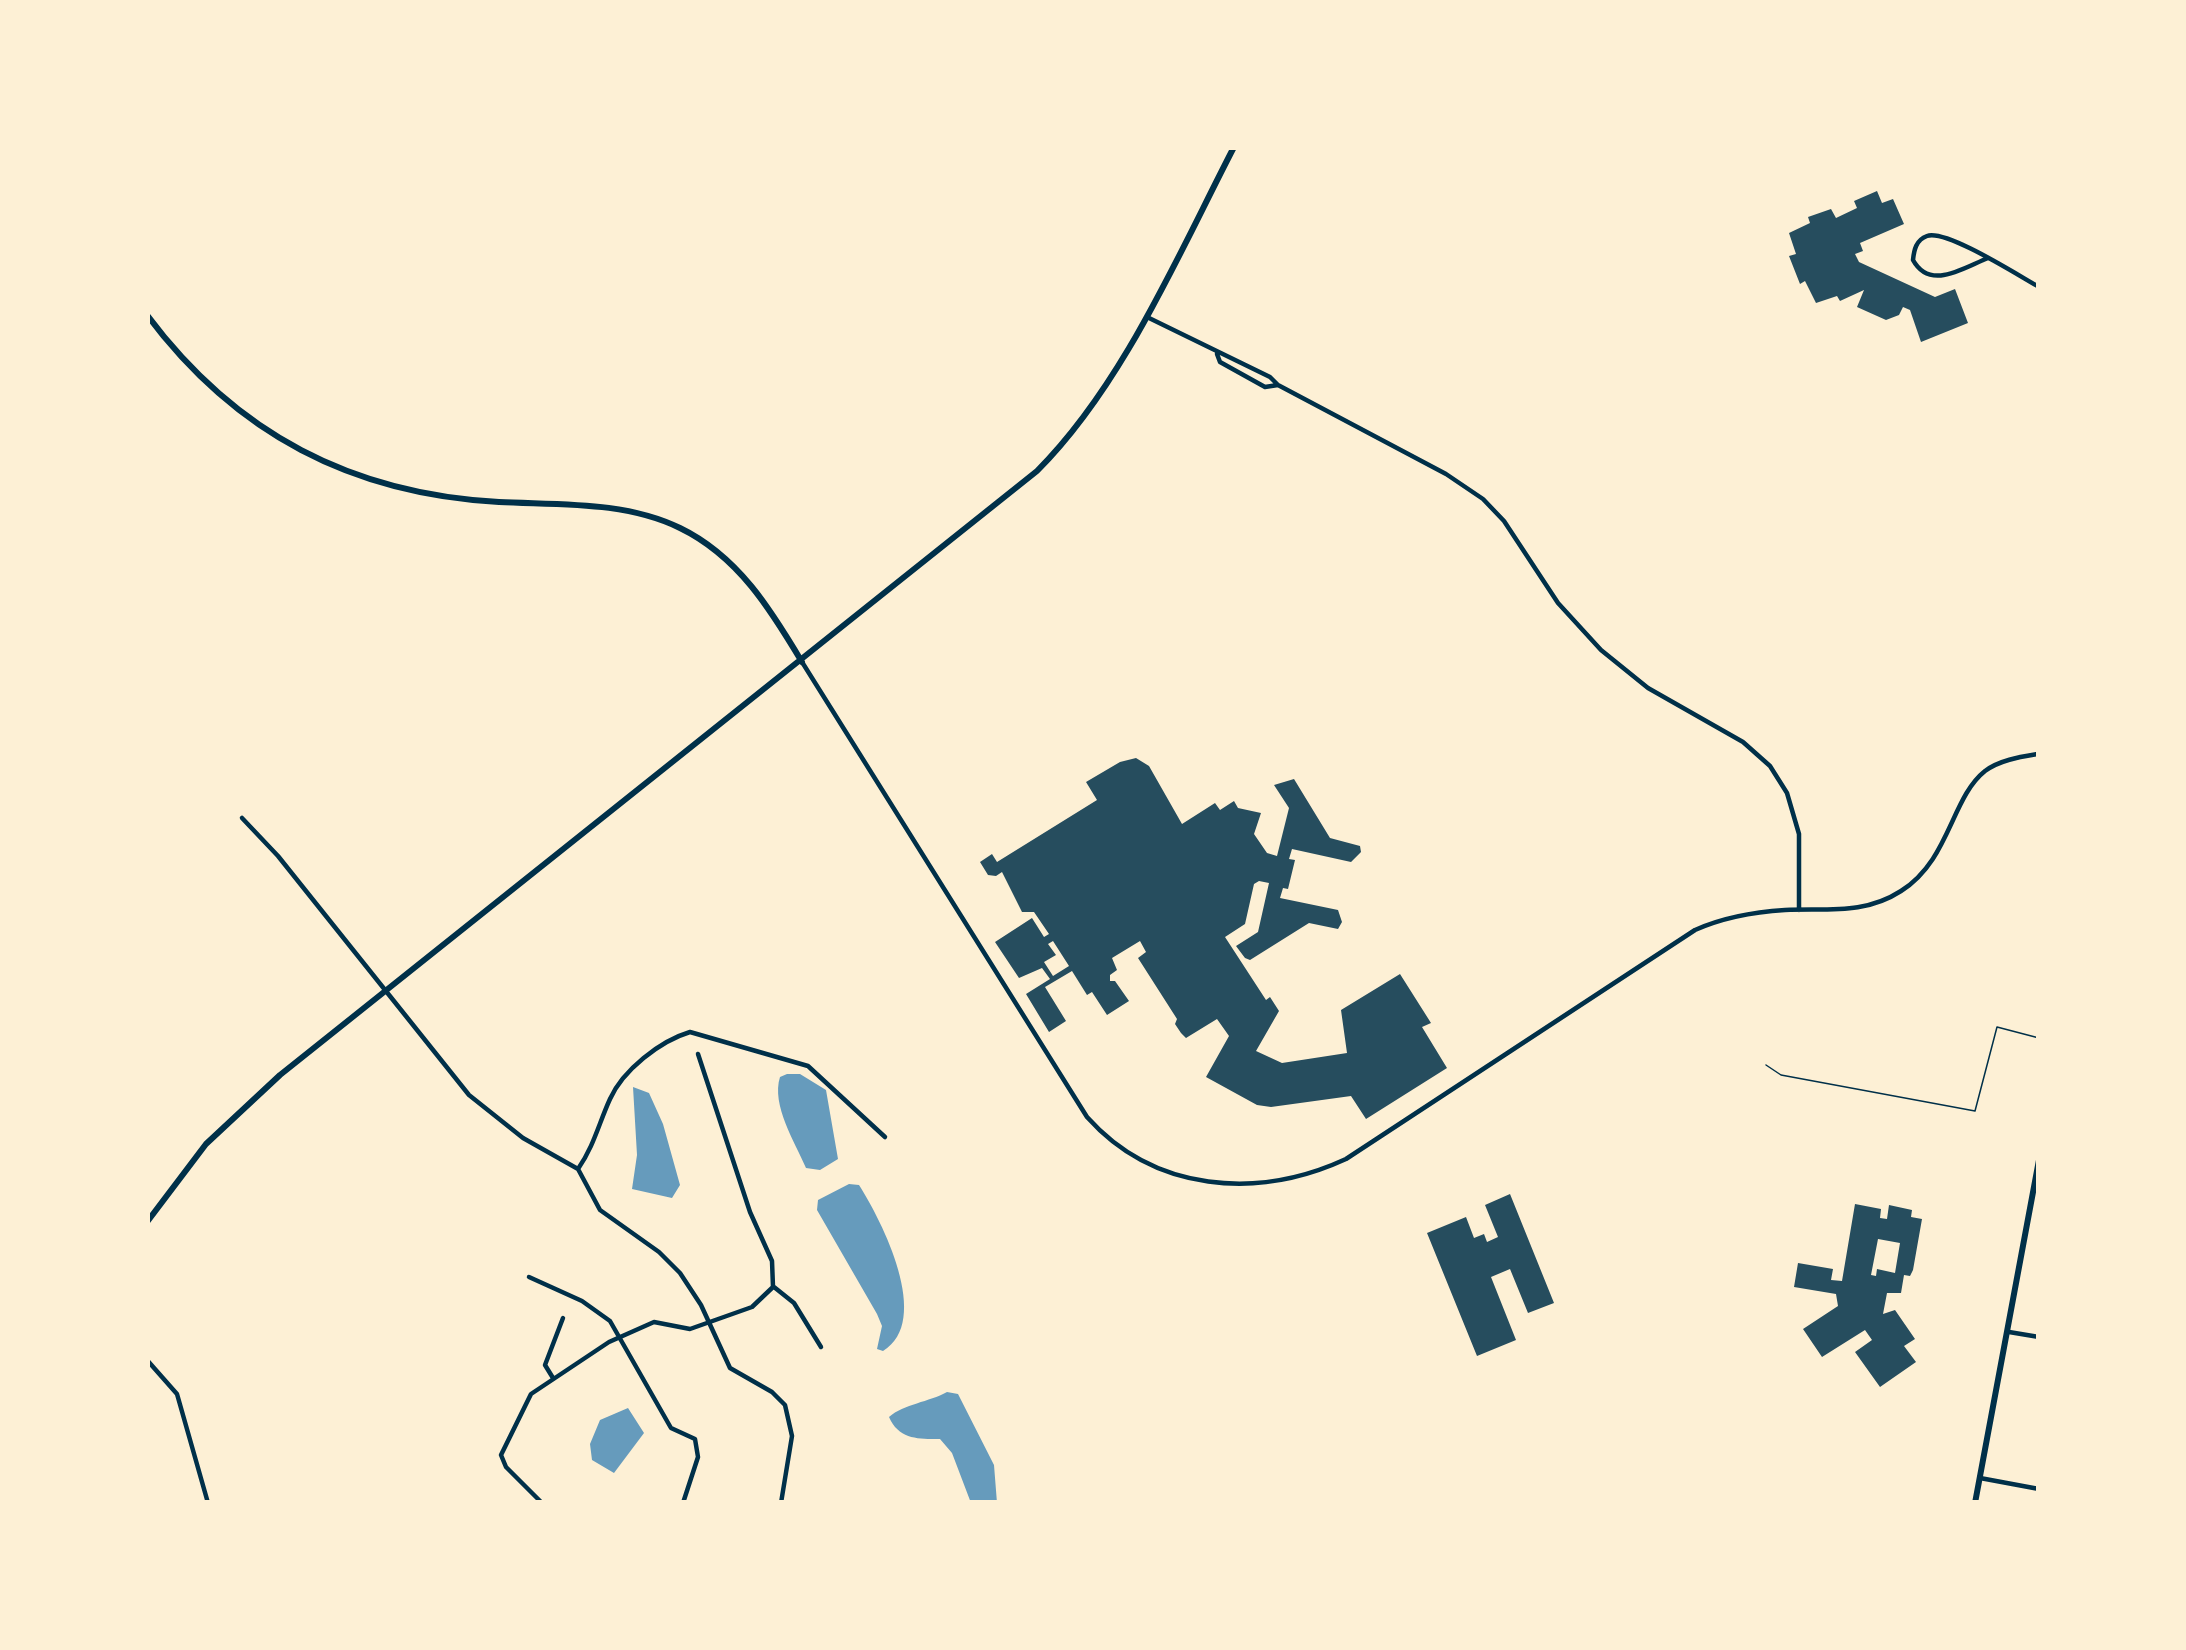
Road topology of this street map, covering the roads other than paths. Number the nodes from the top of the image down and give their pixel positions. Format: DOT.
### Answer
graph roads {
  1 [pos="1234,147"];
  2 [pos="1988,258"];
  3 [pos="2039,286"];
  4 [pos="147,315"];
  5 [pos="1145,315"];
  6 [pos="802,662"];
  7 [pos="2039,696"];
  8 [pos="2038,754"];
  9 [pos="2039,770"];
  10 [pos="242,818"];
  11 [pos="1799,910"];
  12 [pos="386,992"];
  13 [pos="2039,1038"];
  14 [pos="698,1054"];
  15 [pos="1766,1064"];
  16 [pos="885,1137"];
  17 [pos="2039,1160"];
  18 [pos="578,1168"];
  19 [pos="147,1222"];
  20 [pos="530,1277"];
  21 [pos="773,1287"];
  22 [pos="563,1318"];
  23 [pos="708,1321"];
  24 [pos="2006,1331"];
  25 [pos="619,1337"];
  26 [pos="2039,1337"];
  27 [pos="821,1347"];
  28 [pos="147,1360"];
  29 [pos="553,1378"];
  30 [pos="1980,1478"];
  31 [pos="2039,1489"];
  32 [pos="208,1503"];
  33 [pos="542,1503"];
  34 [pos="683,1503"];
  35 [pos="781,1503"];
  36 [pos="1975,1503"];
  1 -- 5 [label="street"];
  2 -- 2 [label="street"];
  2 -- 3 [label="street"];
  4 -- 6 [label="street"];
  5 -- 6 [label="street"];
  5 -- 11 [label="street"];
  6 -- 11 [label="street"];
  6 -- 12 [label="street"];
  7 -- 8 [label="street"];
  8 -- 9 [label="street"];
  8 -- 11 [label="street"];
  10 -- 12 [label="street"];
  12 -- 18 [label="street"];
  12 -- 19 [label="street"];
  13 -- 15 [label="lane"];
  14 -- 21 [label="street"];
  16 -- 18 [label="street"];
  17 -- 24 [label="street"];
  18 -- 23 [label="street"];
  20 -- 25 [label="street"];
  21 -- 23 [label="street"];
  21 -- 27 [label="street"];
  22 -- 29 [label="street"];
  23 -- 25 [label="street"];
  23 -- 35 [label="street"];
  24 -- 26 [label="street"];
  24 -- 30 [label="street"];
  25 -- 29 [label="street"];
  25 -- 34 [label="street"];
  28 -- 32 [label="street"];
  29 -- 33 [label="street"];
  30 -- 31 [label="street"];
  30 -- 36 [label="street"];
}
